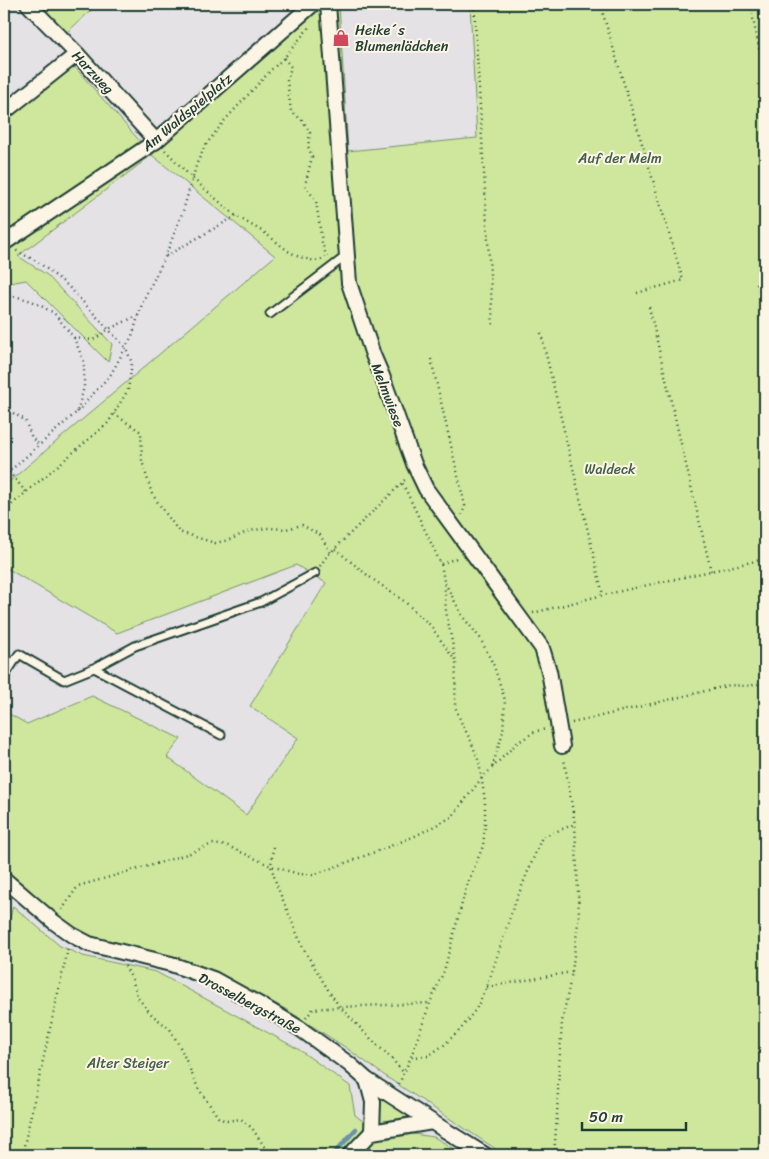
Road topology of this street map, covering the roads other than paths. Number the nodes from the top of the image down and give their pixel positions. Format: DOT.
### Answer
graph roads {
  1 [pos="28,4"];
  2 [pos="313,4"];
  3 [pos="328,4"];
  4 [pos="77,54"];
  5 [pos="4,112"];
  6 [pos="156,141"];
  7 [pos="8,246"];
  8 [pos="347,255"];
  9 [pos="270,314"];
  10 [pos="314,574"];
  11 [pos="94,668"];
  12 [pos="4,677"];
  13 [pos="221,735"];
  14 [pos="562,746"];
  15 [pos="4,879"];
  16 [pos="367,1080"];
  17 [pos="432,1122"];
  18 [pos="372,1132"];
  19 [pos="350,1155"];
  20 [pos="485,1155"];
  1 -- 4 [label="street, Harzweg"];
  2 -- 6 [label="street, Am Waldspielplatz"];
  3 -- 8 [label="street, Melmwiese"];
  4 -- 5 [label="street"];
  4 -- 6 [label="street, Harzweg"];
  6 -- 7 [label="street, Am Waldspielplatz"];
  8 -- 9 [label="lane"];
  8 -- 14 [label="street, Melmwiese"];
  10 -- 11 [label="lane"];
  11 -- 12 [label="lane"];
  11 -- 13 [label="lane"];
  15 -- 16 [label="street, Drosselbergstraße"];
  16 -- 17 [label="street, Drosselbergstraße"];
  16 -- 18 [label="street"];
  17 -- 18 [label="street"];
  17 -- 20 [label="street, Drosselbergstraße"];
  18 -- 19 [label="street"];
}
